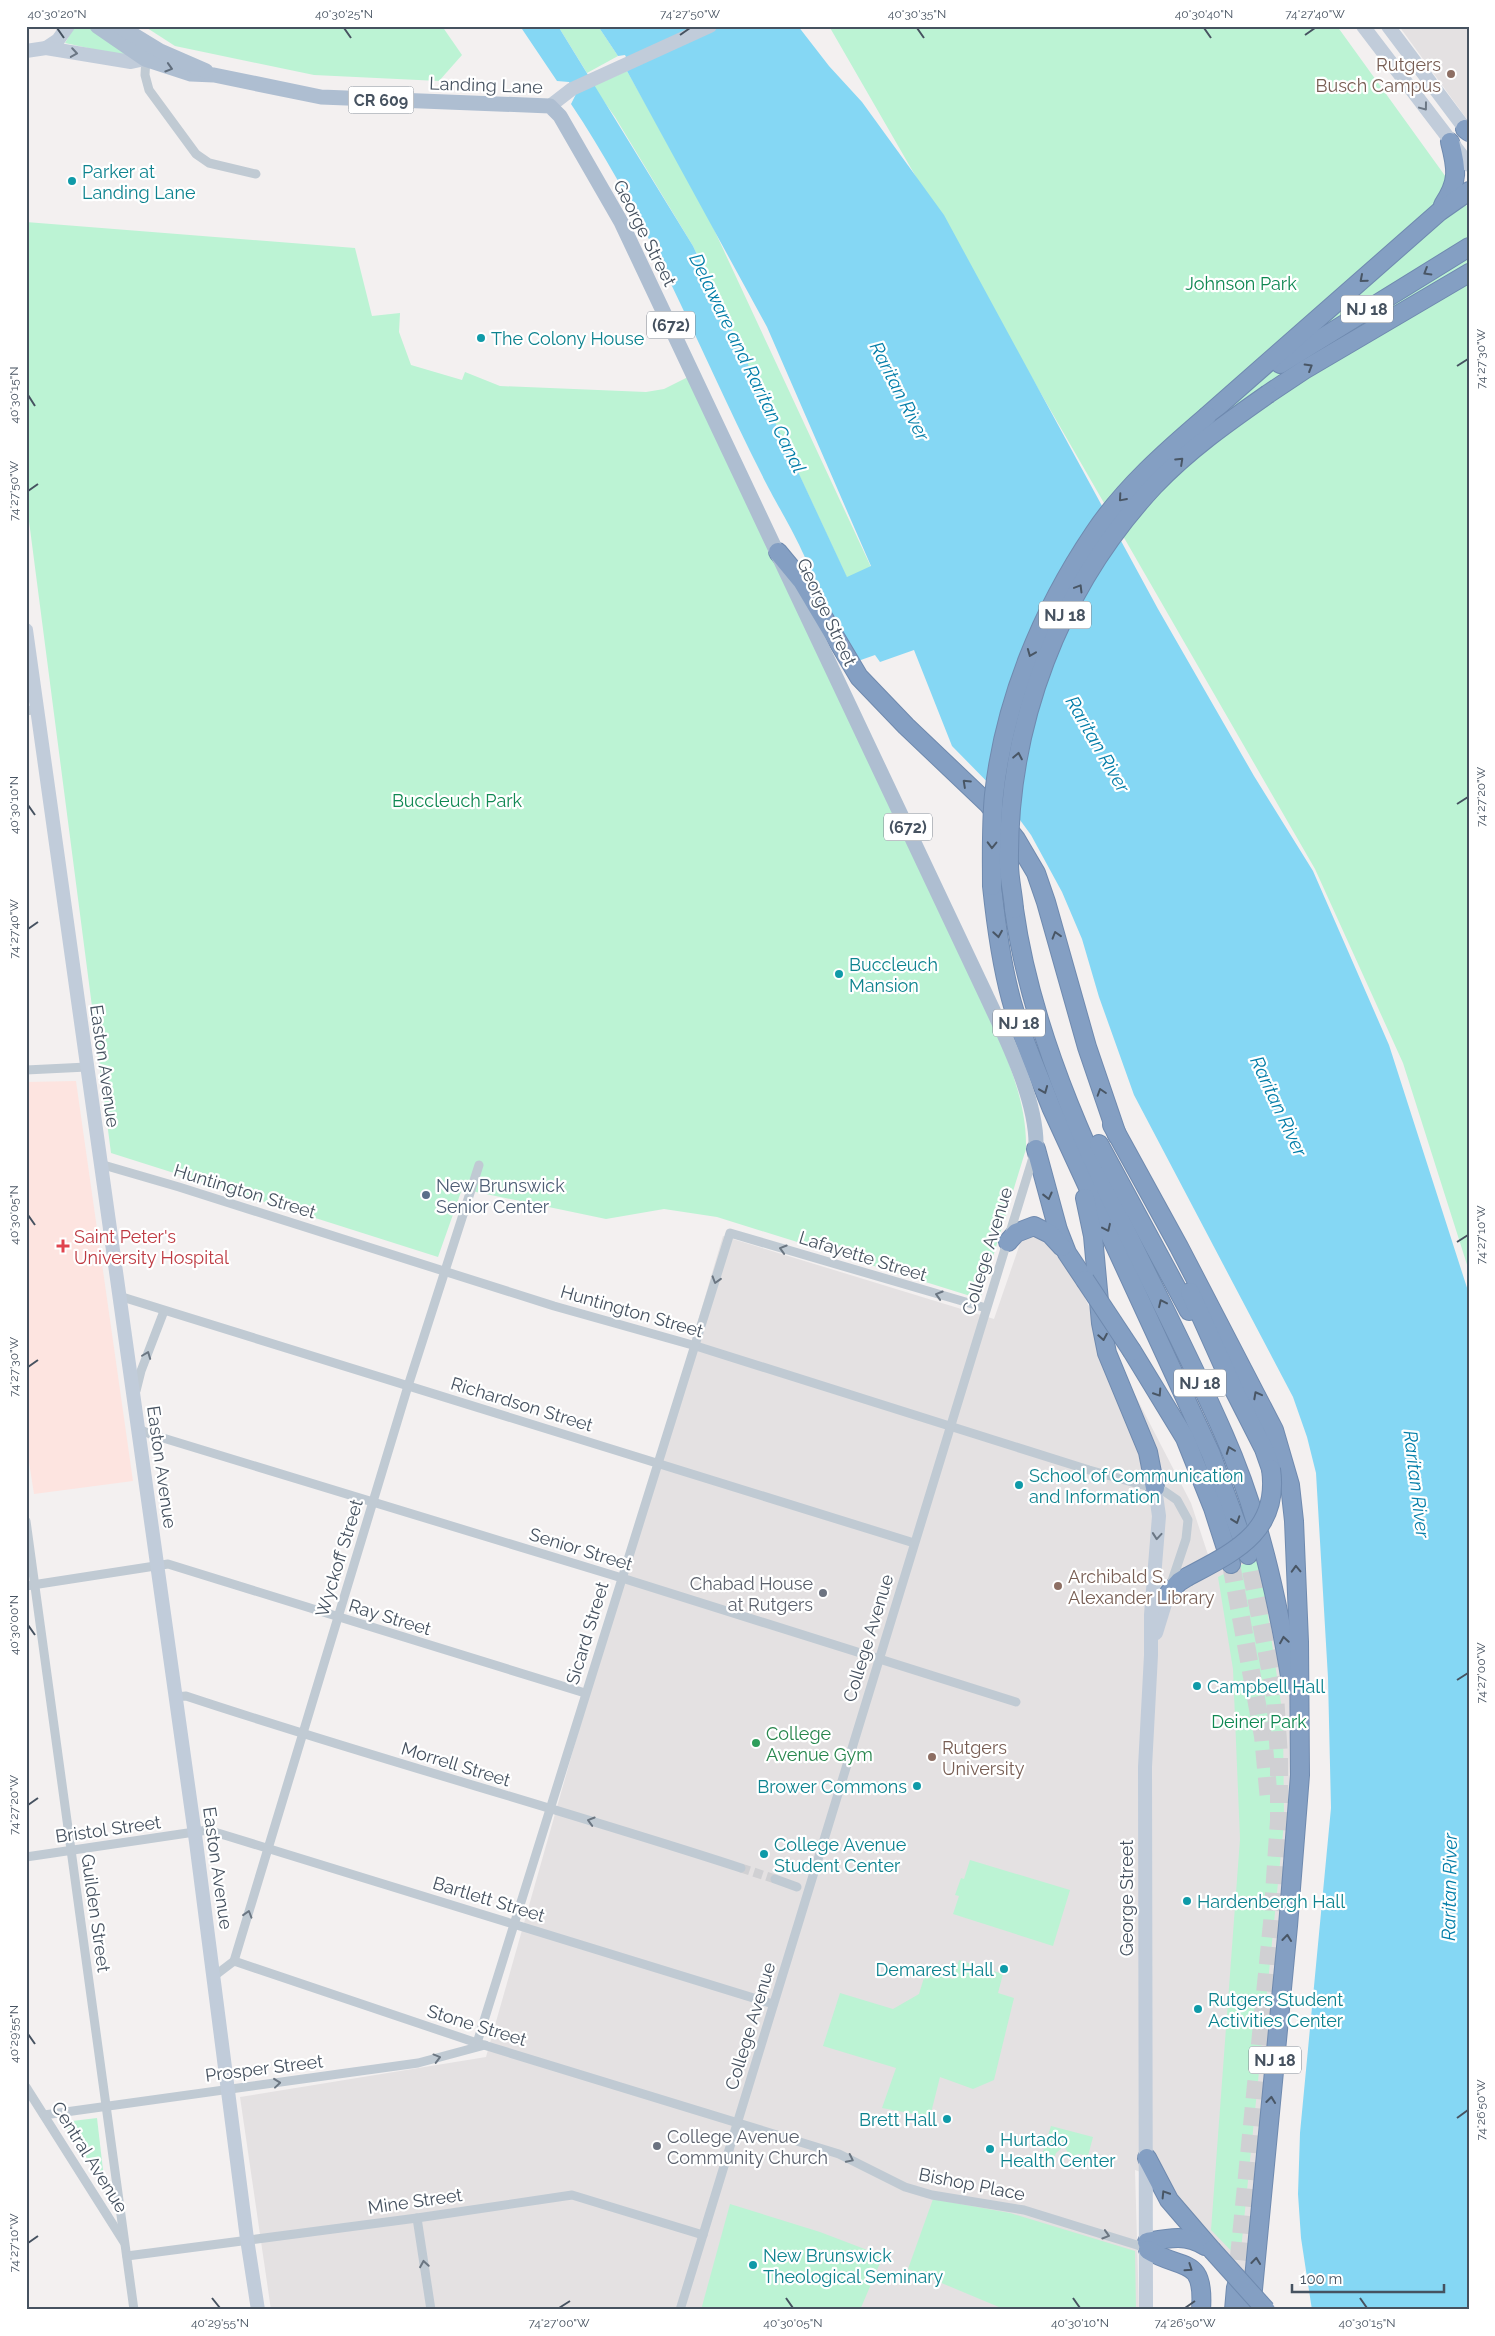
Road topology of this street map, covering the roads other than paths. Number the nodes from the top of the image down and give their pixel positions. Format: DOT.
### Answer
graph roads {
  1 [pos="68,26"];
  2 [pos="97,26"];
  3 [pos="119,26"];
  4 [pos="710,26"];
  5 [pos="1363,26"];
  6 [pos="1388,26"];
  7 [pos="46,48"];
  8 [pos="26,51"];
  9 [pos="146,52"];
  10 [pos="550,106"];
  11 [pos="1468,132"];
  12 [pos="1450,142"];
  13 [pos="1469,165"];
  14 [pos="256,174"];
  15 [pos="1469,191"];
  16 [pos="1439,212"];
  17 [pos="1469,247"];
  18 [pos="1463,276"];
  19 [pos="1265,370"];
  20 [pos="778,552"];
  21 [pos="26,630"];
  22 [pos="32,710"];
  23 [pos="1036,1010"];
  24 [pos="87,1067"];
  25 [pos="26,1070"];
  26 [pos="1112,1125"];
  27 [pos="1036,1149"];
  28 [pos="1072,1152"];
  29 [pos="100,1164"];
  30 [pos="479,1165"];
  31 [pos="730,1233"];
  32 [pos="1008,1242"];
  33 [pos="1068,1253"];
  34 [pos="445,1270"];
  35 [pos="119,1296"];
  36 [pos="986,1308"];
  37 [pos="164,1310"];
  38 [pos="696,1346"];
  39 [pos="408,1386"];
  40 [pos="1235,1392"];
  41 [pos="134,1401"];
  42 [pos="950,1426"];
  43 [pos="137,1428"];
  44 [pos="659,1463"];
  45 [pos="1155,1488"];
  46 [pos="373,1502"];
  47 [pos="26,1521"];
  48 [pos="914,1543"];
  49 [pos="1248,1555"];
  50 [pos="1231,1564"];
  51 [pos="156,1566"];
  52 [pos="622,1578"];
  53 [pos="31,1586"];
  54 [pos="1168,1594"];
  55 [pos="338,1618"];
  56 [pos="1151,1656"];
  57 [pos="879,1658"];
  58 [pos="586,1693"];
  59 [pos="175,1697"];
  60 [pos="1016,1702"];
  61 [pos="302,1734"];
  62 [pos="1300,1775"];
  63 [pos="550,1809"];
  64 [pos="194,1833"];
  65 [pos="268,1848"];
  66 [pos="71,1851"];
  67 [pos="26,1857"];
  68 [pos="741,1868"];
  69 [pos="775,1879"];
  70 [pos="797,1887"];
  71 [pos="515,1925"];
  72 [pos="234,1961"];
  73 [pos="213,1977"];
  74 [pos="774,2004"];
  75 [pos="481,2044"];
  76 [pos="26,2087"];
  77 [pos="229,2088"];
  78 [pos="106,2106"];
  79 [pos="44,2115"];
  80 [pos="738,2121"];
  81 [pos="1147,2158"];
  82 [pos="417,2218"];
  83 [pos="1187,2231"];
  84 [pos="702,2236"];
  85 [pos="247,2239"];
  86 [pos="126,2244"];
  87 [pos="1147,2246"];
  88 [pos="127,2256"];
  89 [pos="1236,2287"];
  90 [pos="134,2310"];
  91 [pos="258,2310"];
  92 [pos="431,2310"];
  93 [pos="680,2310"];
  94 [pos="1146,2310"];
  95 [pos="1201,2310"];
  96 [pos="1234,2310"];
  97 [pos="1251,2310"];
  98 [pos="1266,2310"];
  1 -- 7 [label="street"];
  2 -- 9 [label="main road, Landing Lane"];
  3 -- 9 [label="main road, Landing Lane / CR 609"];
  4 -- 10 [label="street, Landing Lane"];
  5 -- 12 [label="street, one-way"];
  6 -- 11 [label="street"];
  7 -- 8 [label="street, Landing Lane"];
  7 -- 9 [label="street, Landing Lane, one-way"];
  9 -- 10 [label="main road, Landing Lane / CR 609"];
  9 -- 14 [label="street"];
  10 -- 20 [label="main road, George Street / (672)"];
  12 -- 13 [label="street"];
  12 -- 16 [label="highway"];
  15 -- 16 [label="highway"];
  16 -- 19 [label="highway, one-way"];
  17 -- 19 [label="highway, NJ 18, one-way"];
  23 -- 18 [label="highway, NJ 18, one-way, bridge"];
  19 -- 28 [label="highway, NJ 18, one-way, bridge"];
  26 -- 20 [label="highway, one-way"];
  20 -- 27 [label="main road, George Street / (672)"];
  21 -- 22 [label="street, Easton Avenue"];
  22 -- 24 [label="street, Easton Avenue"];
  23 -- 40 [label="highway"];
  62 -- 23 [label="highway, NJ 18, one-way"];
  24 -- 25 [label="street"];
  24 -- 29 [label="street, Easton Avenue"];
  26 -- 40 [label="highway"];
  62 -- 26 [label="highway, one-way"];
  27 -- 32 [label="street, College Avenue"];
  27 -- 33 [label="highway, one-way"];
  28 -- 45 [label="highway, one-way"];
  28 -- 49 [label="highway, NJ 18, one-way"];
  29 -- 34 [label="street, Huntington Street"];
  29 -- 35 [label="street, Easton Avenue"];
  30 -- 34 [label="street, Wyckoff Street"];
  36 -- 31 [label="street, Lafayette Street, one-way"];
  31 -- 38 [label="street, Sicard Street, one-way"];
  32 -- 33 [label="highway"];
  32 -- 36 [label="street, College Avenue"];
  33 -- 50 [label="highway, one-way, bridge"];
  34 -- 38 [label="street, Huntington Street"];
  34 -- 39 [label="street, Wyckoff Street"];
  35 -- 37 [label="street, Richardson Street"];
  35 -- 41 [label="street, Easton Avenue"];
  36 -- 42 [label="street, College Avenue"];
  37 -- 39 [label="street, Richardson Street"];
  41 -- 37 [label="street, one-way"];
  38 -- 42 [label="street, Huntington Street"];
  38 -- 44 [label="street, Sicard Street"];
  39 -- 44 [label="street, Richardson Street"];
  39 -- 46 [label="street, Wyckoff Street"];
  40 -- 54 [label="highway, bridge"];
  41 -- 43 [label="street, Easton Avenue"];
  42 -- 45 [label="street, Huntington Street"];
  42 -- 48 [label="street, College Avenue"];
  43 -- 46 [label="street, Senior Street"];
  43 -- 51 [label="street, Easton Avenue"];
  44 -- 48 [label="street, Richardson Street"];
  44 -- 52 [label="street, Sicard Street"];
  45 -- 54 [label="street, Huntington Street"];
  45 -- 56 [label="street, George Street, one-way"];
  46 -- 52 [label="street, Senior Street"];
  46 -- 55 [label="street, Wyckoff Street"];
  47 -- 53 [label="street, Guilden Street"];
  48 -- 57 [label="street, College Avenue"];
  51 -- 53 [label="street, Ray Street"];
  51 -- 55 [label="street, Ray Street"];
  51 -- 59 [label="street, Easton Avenue"];
  52 -- 57 [label="street, Senior Street"];
  52 -- 58 [label="street, Sicard Street"];
  53 -- 66 [label="street, Guilden Street"];
  54 -- 56 [label="street"];
  55 -- 58 [label="street, Ray Street"];
  55 -- 61 [label="street, Wyckoff Street"];
  56 -- 81 [label="street, George Street"];
  57 -- 60 [label="street, Senior Street"];
  57 -- 74 [label="street, College Avenue"];
  58 -- 63 [label="street, Sicard Street"];
  59 -- 61 [label="street, Morrell Street"];
  59 -- 64 [label="street, Easton Avenue"];
  61 -- 63 [label="street, Morrell Street"];
  61 -- 65 [label="street, Wyckoff Street"];
  97 -- 62 [label="highway, NJ 18, one-way"];
  68 -- 63 [label="street, Morrell Street, one-way"];
  63 -- 71 [label="street, Sicard Street"];
  64 -- 65 [label="street, Bartlett Street"];
  64 -- 66 [label="street, Bristol Street"];
  64 -- 73 [label="street, Easton Avenue"];
  65 -- 71 [label="street, Bartlett Street"];
  72 -- 65 [label="street, Wyckoff Street, one-way"];
  66 -- 67 [label="street, Bristol Street"];
  66 -- 78 [label="street, Guilden Street"];
  69 -- 70 [label="street"];
  71 -- 74 [label="street, Bartlett Street"];
  71 -- 75 [label="street, Sicard Street"];
  72 -- 73 [label="street"];
  72 -- 75 [label="street, Stone Street"];
  73 -- 77 [label="street, Easton Avenue"];
  74 -- 80 [label="street, College Avenue"];
  77 -- 75 [label="street, Prosper Street, one-way"];
  75 -- 80 [label="street, Stone Street"];
  76 -- 79 [label="street, Central Avenue"];
  77 -- 78 [label="street, Prosper Street"];
  77 -- 85 [label="street, Easton Avenue"];
  78 -- 79 [label="street, Prosper Street"];
  78 -- 86 [label="street, Guilden Street"];
  79 -- 86 [label="street, Central Avenue"];
  80 -- 84 [label="street, College Avenue"];
  80 -- 87 [label="street, Bishop Place, one-way"];
  83 -- 81 [label="highway, one-way"];
  81 -- 87 [label="street, George Street"];
  82 -- 84 [label="street, Mine Street"];
  82 -- 85 [label="street, Mine Street"];
  92 -- 82 [label="street, one-way"];
  83 -- 87 [label="highway"];
  83 -- 98 [label="highway, bridge"];
  84 -- 93 [label="street, College Avenue"];
  85 -- 88 [label="street, Mine Street"];
  85 -- 91 [label="street, Easton Avenue"];
  86 -- 88 [label="street, Guilden Street"];
  87 -- 94 [label="street, George Street"];
  87 -- 95 [label="highway, one-way"];
  88 -- 90 [label="street, Guilden Street"];
  89 -- 96 [label="highway"];
}
